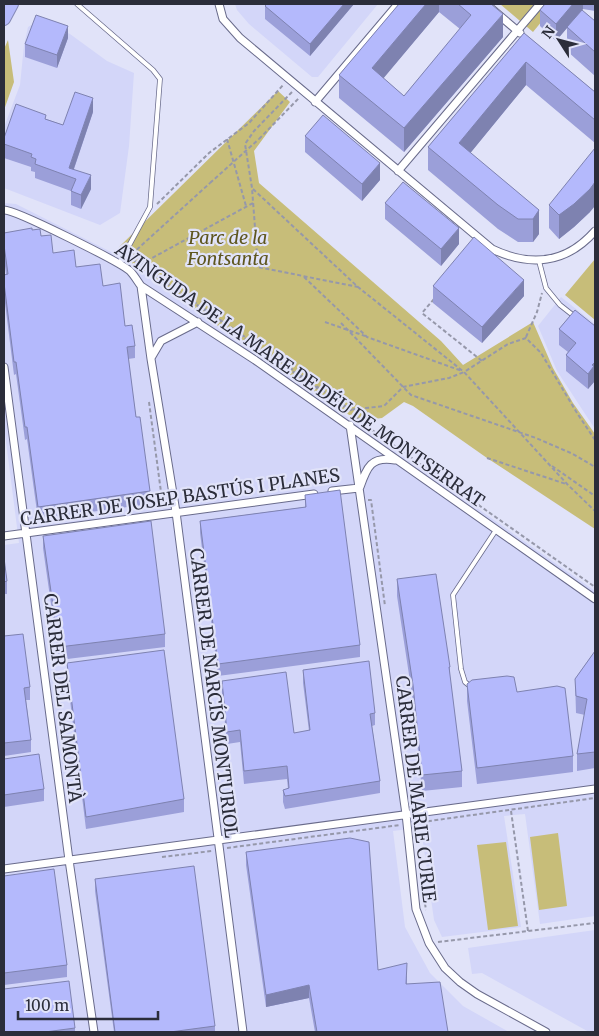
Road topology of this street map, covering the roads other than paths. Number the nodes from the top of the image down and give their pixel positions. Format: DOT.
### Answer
graph roads {
  1 [pos="12,4"];
  2 [pos="78,4"];
  3 [pos="218,4"];
  4 [pos="398,4"];
  5 [pos="486,4"];
  6 [pos="540,4"];
  7 [pos="4,19"];
  8 [pos="518,31"];
  9 [pos="525,37"];
  10 [pos="315,102"];
  11 [pos="398,171"];
  12 [pos="4,210"];
  13 [pos="595,231"];
  14 [pos="539,261"];
  15 [pos="119,265"];
  16 [pos="141,286"];
  17 [pos="580,321"];
  18 [pos="198,322"];
  19 [pos="151,358"];
  20 [pos="4,367"];
  21 [pos="350,425"];
  22 [pos="398,460"];
  23 [pos="359,488"];
  24 [pos="327,492"];
  25 [pos="318,493"];
  26 [pos="176,512"];
  27 [pos="496,530"];
  28 [pos="26,533"];
  29 [pos="4,536"];
  30 [pos="595,599"];
  31 [pos="475,687"];
  32 [pos="595,789"];
  33 [pos="406,814"];
  34 [pos="218,840"];
  35 [pos="69,860"];
  36 [pos="4,869"];
  37 [pos="94,1032"];
  38 [pos="243,1032"];
  39 [pos="546,1032"];
  1 -- 7 [label="highway"];
  2 -- 15 [label="lane"];
  3 -- 10 [label="street"];
  4 -- 10 [label="street"];
  5 -- 8 [label="street"];
  6 -- 8 [label="street"];
  8 -- 9 [label="street"];
  8 -- 11 [label="street"];
  10 -- 11 [label="street"];
  11 -- 14 [label="street"];
  12 -- 15 [label="street, AVINGUDA DE LA MARE DE DÉU DE MONTSERRAT"];
  13 -- 14 [label="street"];
  14 -- 17 [label="lane"];
  15 -- 16 [label="street, AVINGUDA DE LA MARE DE DÉU DE MONTSERRAT"];
  16 -- 18 [label="street, AVINGUDA DE LA MARE DE DÉU DE MONTSERRAT"];
  16 -- 19 [label="street, CARRER DE NARCÍS MONTURIOL"];
  18 -- 19 [label="street"];
  18 -- 21 [label="street, AVINGUDA DE LA MARE DE DÉU DE MONTSERRAT"];
  19 -- 26 [label="street, CARRER DE NARCÍS MONTURIOL"];
  20 -- 28 [label="street, CARRER DEL SAMONTÀ"];
  21 -- 22 [label="street, AVINGUDA DE LA MARE DE DÉU DE MONTSERRAT"];
  21 -- 23 [label="street, CARRER DE MARIE CURIE"];
  22 -- 23 [label="street"];
  22 -- 27 [label="street, AVINGUDA DE LA MARE DE DÉU DE MONTSERRAT"];
  23 -- 24 [label="street, CARRER DE JOSEP BASTÚS I PLANES"];
  23 -- 33 [label="street, CARRER DE MARIE CURIE"];
  25 -- 26 [label="street, CARRER DE JOSEP BASTÚS I PLANES"];
  26 -- 28 [label="street, CARRER DE JOSEP BASTÚS I PLANES"];
  26 -- 34 [label="street, CARRER DE NARCÍS MONTURIOL"];
  27 -- 30 [label="street, AVINGUDA DE LA MARE DE DÉU DE MONTSERRAT"];
  27 -- 31 [label="lane"];
  28 -- 29 [label="street, CARRER DE JOSEP BASTÚS I PLANES"];
  28 -- 35 [label="street, CARRER DEL SAMONTÀ"];
  32 -- 33 [label="street"];
  33 -- 34 [label="street"];
  33 -- 39 [label="street, CARRER DE MARIE CURIE"];
  34 -- 35 [label="street"];
  34 -- 38 [label="street, CARRER DE NARCÍS MONTURIOL"];
  35 -- 36 [label="street"];
  35 -- 37 [label="street, CARRER DEL SAMONTÀ"];
}
